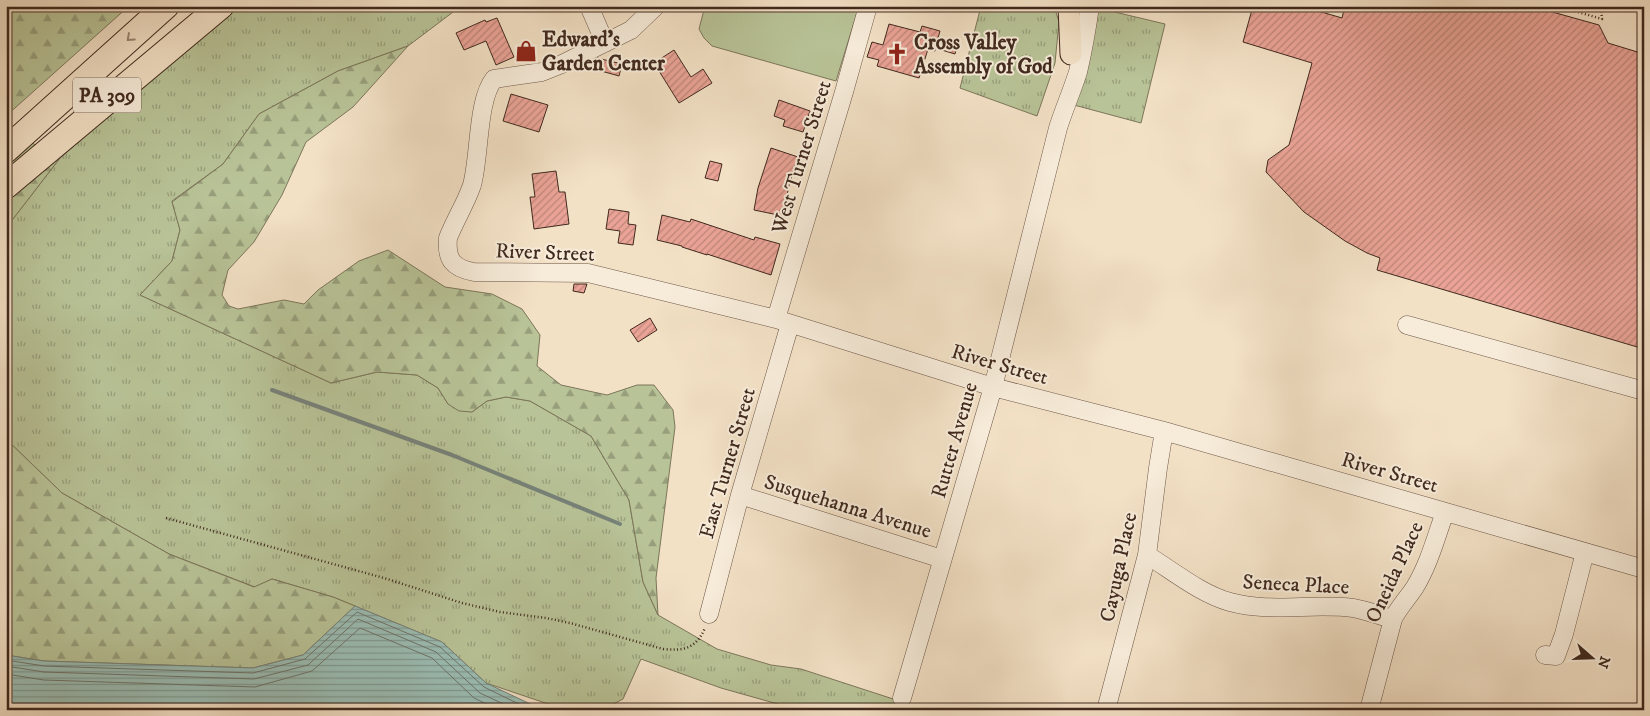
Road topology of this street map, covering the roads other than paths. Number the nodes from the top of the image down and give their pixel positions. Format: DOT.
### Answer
graph roads {
  1 [pos="208,6"];
  2 [pos="221,6"];
  3 [pos="589,6"];
  4 [pos="656,6"];
  5 [pos="868,6"];
  6 [pos="1069,6"];
  7 [pos="1078,6"];
  8 [pos="1090,6"];
  9 [pos="160,11"];
  10 [pos="605,43"];
  11 [pos="1071,54"];
  12 [pos="1064,106"];
  13 [pos="6,150"];
  14 [pos="6,186"];
  15 [pos="783,322"];
  16 [pos="1407,325"];
  17 [pos="993,387"];
  18 [pos="1644,391"];
  19 [pos="1164,431"];
  20 [pos="740,495"];
  21 [pos="1445,512"];
  22 [pos="1585,552"];
  23 [pos="1147,555"];
  24 [pos="942,560"];
  25 [pos="1644,569"];
  26 [pos="709,614"];
  27 [pos="1394,619"];
  28 [pos="1545,655"];
  29 [pos="902,698"];
  30 [pos="1106,710"];
  31 [pos="1369,710"];
  1 -- 14 [label="highway, PA 309"];
  2 -- 14 [label="highway"];
  3 -- 10 [label="street"];
  4 -- 10 [label="street"];
  5 -- 15 [label="street, West Turner Street"];
  6 -- 11 [label="main road"];
  7 -- 11 [label="street, Rutter Avenue"];
  8 -- 12 [label="street, Rutter Avenue"];
  9 -- 13 [label="highway, PA 309, one-way"];
  10 -- 15 [label="street, River Street"];
  11 -- 12 [label="street, Rutter Avenue"];
  12 -- 17 [label="street, Rutter Avenue"];
  15 -- 17 [label="street, River Street"];
  15 -- 20 [label="street, East Turner Street"];
  16 -- 18 [label="street"];
  17 -- 19 [label="street, River Street"];
  17 -- 24 [label="street, Rutter Avenue"];
  19 -- 21 [label="street, River Street"];
  19 -- 23 [label="street, Cayuga Place"];
  20 -- 24 [label="street, Susquehanna Avenue"];
  20 -- 26 [label="street, East Turner Street"];
  21 -- 22 [label="street, River Street"];
  21 -- 27 [label="street, Oneida Place"];
  22 -- 25 [label="street, River Street"];
  22 -- 28 [label="street"];
  23 -- 27 [label="street, Seneca Place"];
  23 -- 30 [label="street, Cayuga Place"];
  24 -- 29 [label="street, Rutter Avenue"];
  27 -- 31 [label="street, Oneida Place"];
}
